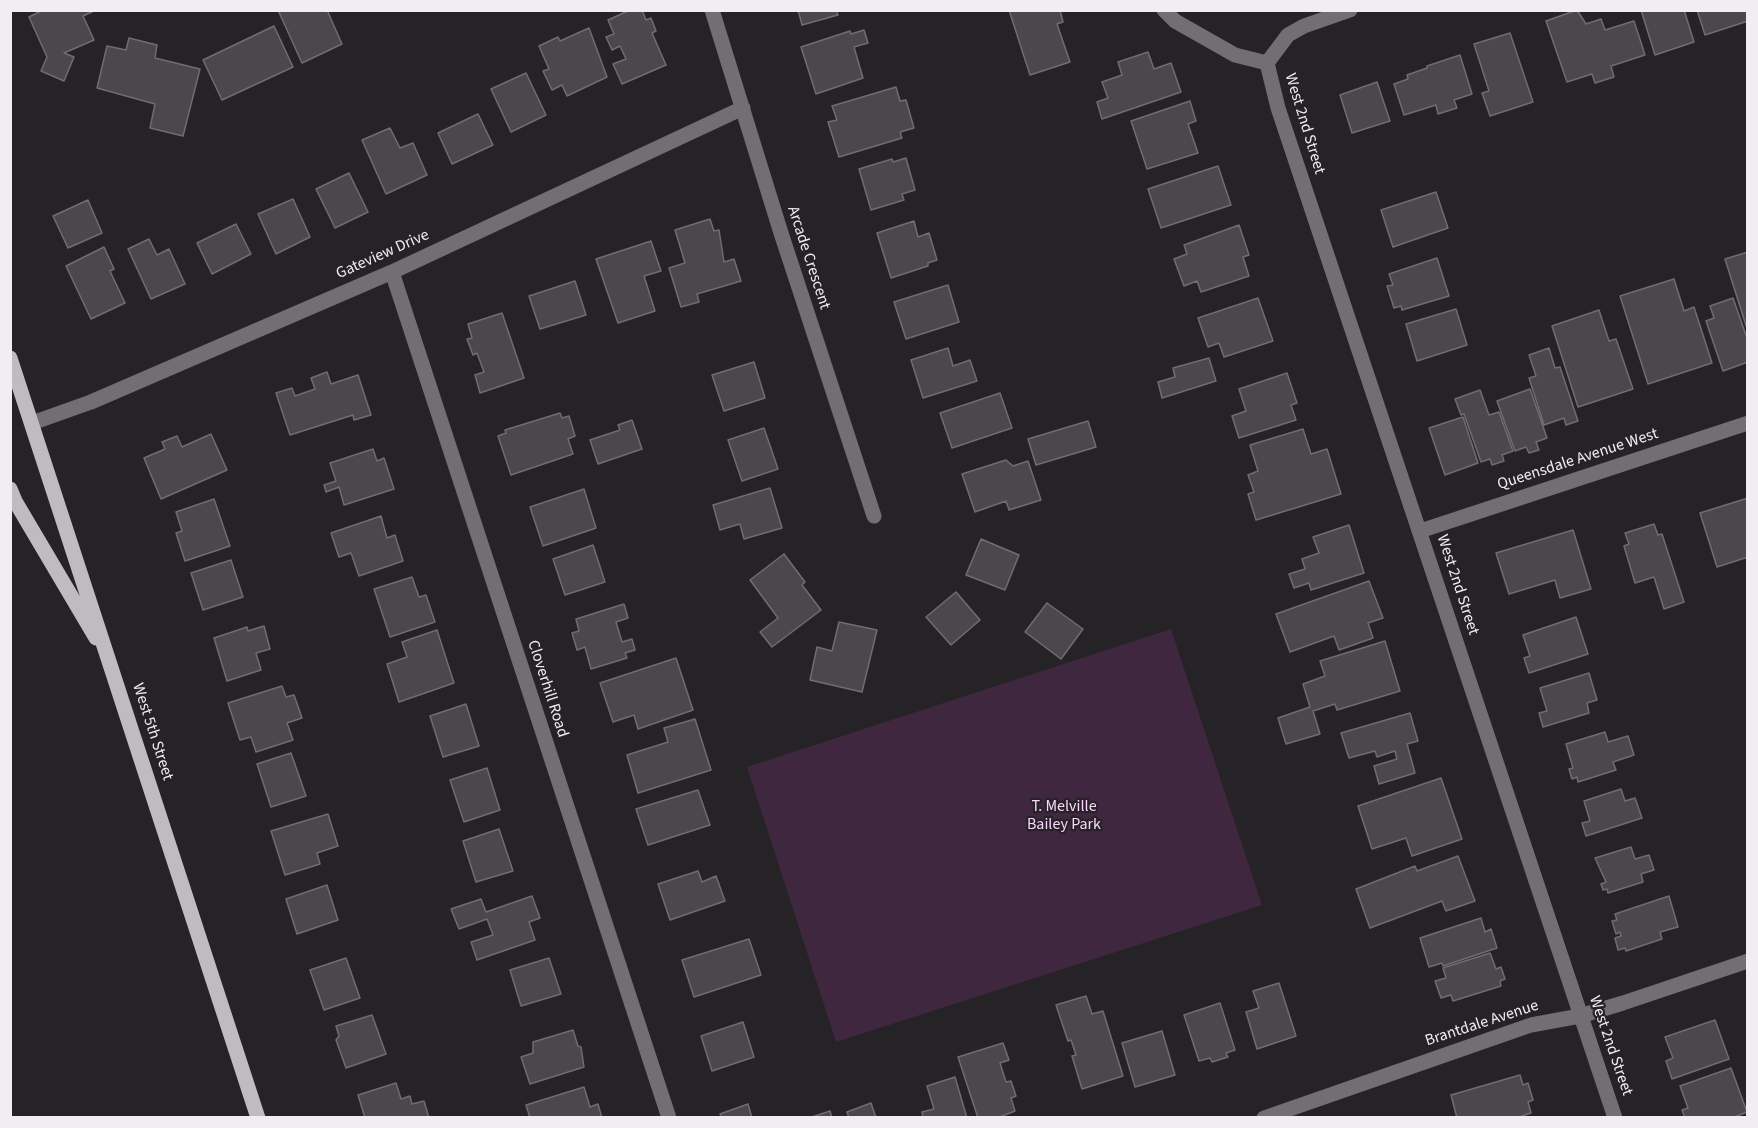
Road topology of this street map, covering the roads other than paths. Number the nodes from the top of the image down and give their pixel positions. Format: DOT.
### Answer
graph roads {
  1 [pos="712,10"];
  2 [pos="1164,10"];
  3 [pos="1350,10"];
  4 [pos="1268,63"];
  5 [pos="742,108"];
  6 [pos="392,272"];
  7 [pos="10,358"];
  8 [pos="32,423"];
  9 [pos="1748,423"];
  10 [pos="10,489"];
  11 [pos="874,516"];
  12 [pos="1420,531"];
  13 [pos="111,663"];
  14 [pos="1748,961"];
  15 [pos="1580,1016"];
  16 [pos="258,1118"];
  17 [pos="669,1118"];
  18 [pos="1264,1118"];
  19 [pos="1615,1118"];
  1 -- 5 [label="street, Arcade Crescent"];
  2 -- 4 [label="street"];
  3 -- 4 [label="street"];
  4 -- 12 [label="street, West 2nd Street"];
  5 -- 6 [label="street, Gateview Drive"];
  5 -- 11 [label="street, Arcade Crescent"];
  6 -- 8 [label="street, Gateview Drive"];
  6 -- 17 [label="street, Cloverhill Road"];
  7 -- 8 [label="main road, West 5th Street"];
  8 -- 13 [label="main road, West 5th Street"];
  9 -- 12 [label="street, Queensdale Avenue West"];
  10 -- 13 [label="main road"];
  12 -- 15 [label="street, West 2nd Street"];
  13 -- 16 [label="main road, West 5th Street"];
  14 -- 15 [label="street, Brantdale Avenue"];
  15 -- 18 [label="street, Brantdale Avenue"];
  15 -- 19 [label="street, West 2nd Street"];
}
